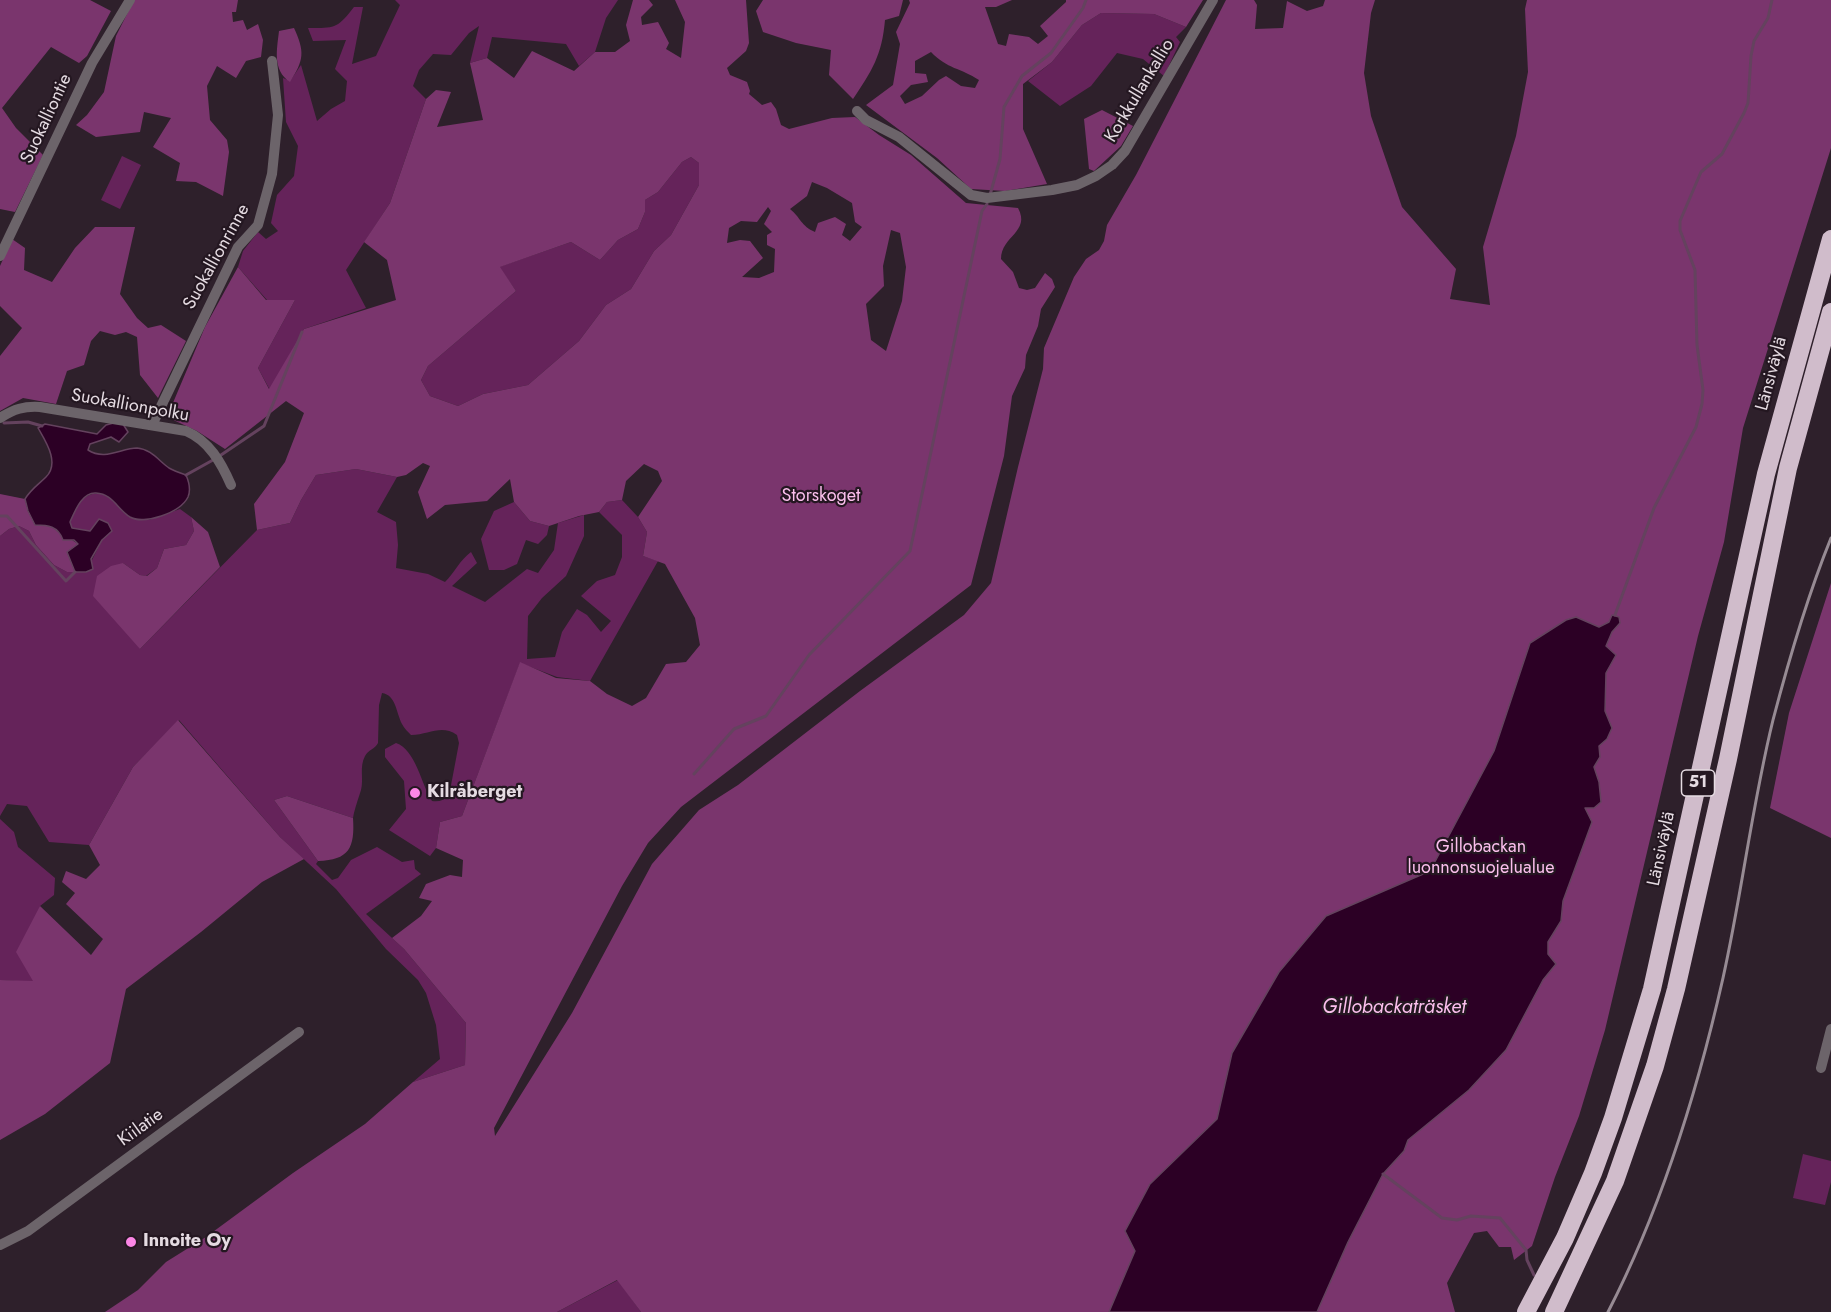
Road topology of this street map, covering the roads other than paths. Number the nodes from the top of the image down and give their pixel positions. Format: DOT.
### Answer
graph roads {
  1 [pos="130,0"];
  2 [pos="1213,0"];
  3 [pos="272,61"];
  4 [pos="857,111"];
  5 [pos="1831,239"];
  6 [pos="0,256"];
  7 [pos="1831,312"];
  8 [pos="0,418"];
  9 [pos="152,425"];
  10 [pos="231,485"];
  11 [pos="1831,1029"];
  12 [pos="299,1032"];
  13 [pos="1821,1068"];
  14 [pos="0,1245"];
  15 [pos="1526,1312"];
  16 [pos="1554,1312"];
  1 -- 6 [label="street, Suokalliontie"];
  2 -- 4 [label="street, Korkkullankallio"];
  3 -- 9 [label="street, Suokallionrinne"];
  5 -- 15 [label="highway, Länsiväylä / 51"];
  7 -- 16 [label="highway, 51"];
  8 -- 9 [label="street, Suokallionpolku"];
  9 -- 10 [label="street, Suokallionpolku"];
  11 -- 13 [label="street"];
  12 -- 14 [label="street, Kiilatie"];
}
